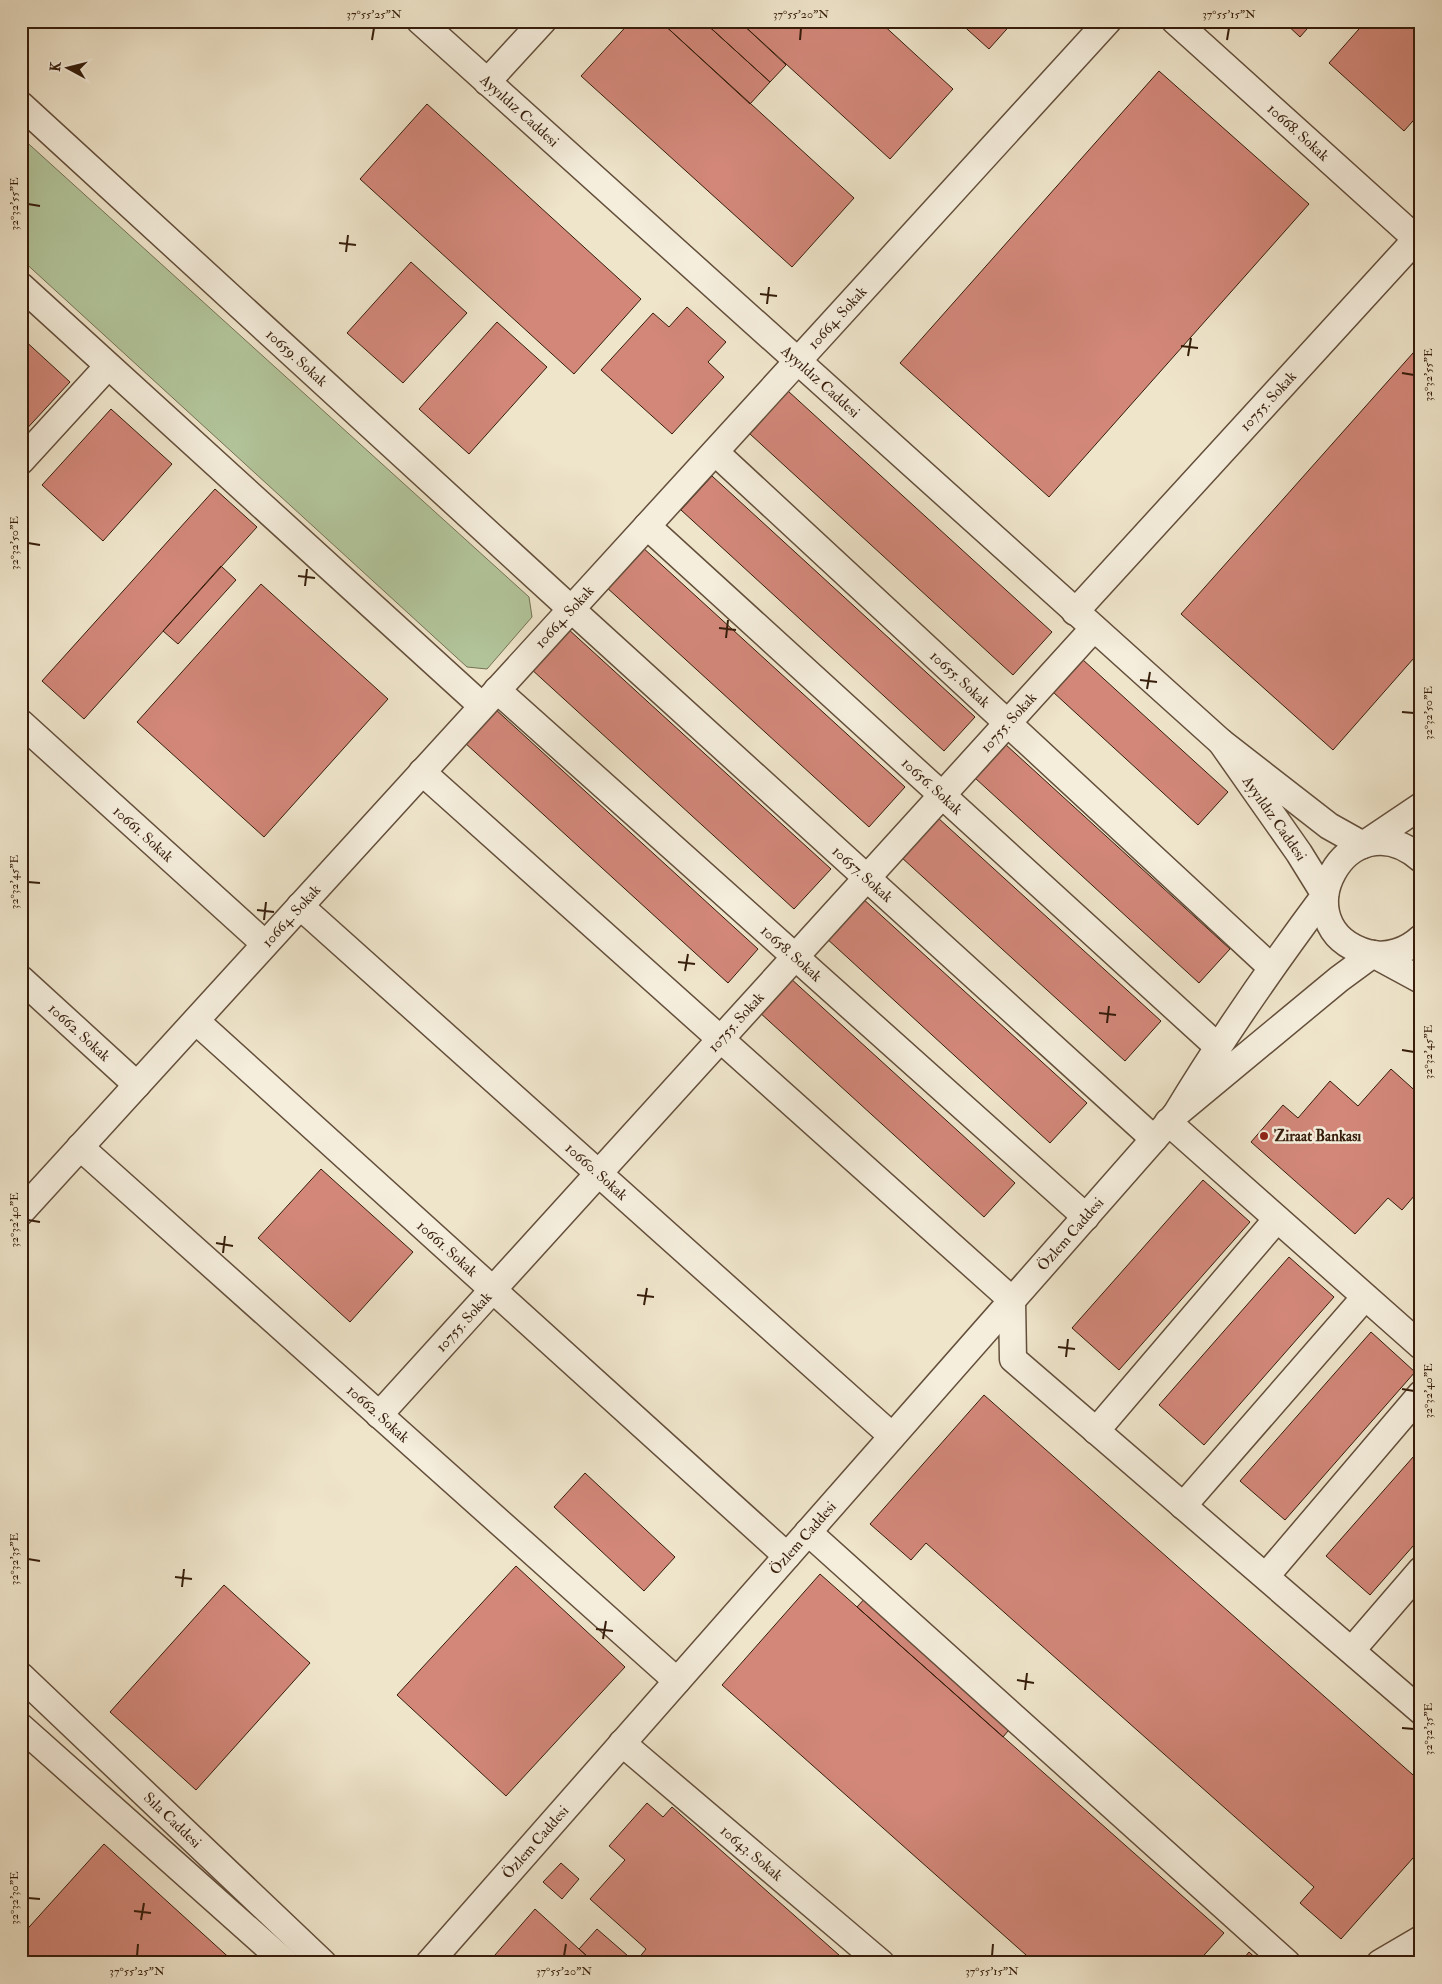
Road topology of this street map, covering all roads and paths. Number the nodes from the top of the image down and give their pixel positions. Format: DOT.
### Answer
graph roads {
  1 [pos="420,21"];
  2 [pos="543,21"];
  3 [pos="1108,21"];
  4 [pos="1175,21"];
  5 [pos="487,82"];
  6 [pos="21,105"];
  7 [pos="1419,239"];
  8 [pos="21,286"];
  9 [pos="797,361"];
  10 [pos="108,366"];
  11 [pos="715,452"];
  12 [pos="21,461"];
  13 [pos="647,526"];
  14 [pos="571,609"];
  15 [pos="1084,620"];
  16 [pos="490,698"];
  17 [pos="1008,722"];
  18 [pos="21,723"];
  19 [pos="1221,742"];
  20 [pos="422,772"];
  21 [pos="942,795"];
  22 [pos="1421,806"];
  23 [pos="1363,845"];
  24 [pos="1421,859"];
  25 [pos="867,878"];
  26 [pos="1325,895"];
  27 [pos="300,906"];
  28 [pos="1421,938"];
  29 [pos="265,944"];
  30 [pos="1373,954"];
  31 [pos="795,956"];
  32 [pos="1272,966"];
  33 [pos="21,979"];
  34 [pos="1421,980"];
  35 [pos="196,1021"];
  36 [pos="720,1039"];
  37 [pos="1217,1046"];
  38 [pos="137,1085"];
  39 [pos="1166,1125"];
  40 [pos="80,1147"];
  41 [pos="598,1173"];
  42 [pos="21,1212"];
  43 [pos="1086,1216"];
  44 [pos="1277,1219"];
  45 [pos="492,1290"];
  46 [pos="1365,1297"];
  47 [pos="1012,1300"];
  48 [pos="1421,1346"];
  49 [pos="1421,1394"];
  50 [pos="379,1414"];
  51 [pos="1096,1431"];
  52 [pos="892,1436"];
  53 [pos="1183,1506"];
  54 [pos="808,1532"];
  55 [pos="787,1556"];
  56 [pos="1421,1570"];
  57 [pos="1266,1576"];
  58 [pos="1352,1650"];
  59 [pos="21,1676"];
  60 [pos="677,1681"];
  61 [pos="1421,1710"];
  62 [pos="21,1727"];
  63 [pos="622,1743"];
  64 [pos="1421,1939"];
  65 [pos="286,1963"];
  66 [pos="323,1963"];
  67 [pos="429,1963"];
  68 [pos="881,1963"];
  69 [pos="1287,1963"];
  70 [pos="1380,1963"];
  1 -- 5 [label="street, Ayyıldız Caddesi"];
  2 -- 5 [label="street"];
  3 -- 9 [label="street, 10664. Sokak"];
  4 -- 7 [label="street, 10668. Sokak"];
  5 -- 9 [label="street, Ayyıldız Caddesi"];
  6 -- 14 [label="street, 10659. Sokak"];
  7 -- 15 [label="street, 10755. Sokak"];
  8 -- 10 [label="street"];
  9 -- 11 [label="street, 10664. Sokak"];
  9 -- 15 [label="street, Ayyıldız Caddesi"];
  10 -- 12 [label="street"];
  10 -- 16 [label="street"];
  11 -- 13 [label="street, 10664. Sokak"];
  11 -- 17 [label="street, 10655. Sokak"];
  13 -- 14 [label="street, 10664. Sokak"];
  13 -- 21 [label="street, 10656. Sokak"];
  14 -- 16 [label="street, 10664. Sokak"];
  14 -- 25 [label="street, 10657. Sokak"];
  15 -- 17 [label="street, 10755. Sokak"];
  15 -- 19 [label="street, Ayyıldız Caddesi"];
  16 -- 20 [label="street, 10664. Sokak"];
  16 -- 31 [label="street, 10658. Sokak"];
  17 -- 21 [label="street, 10755. Sokak"];
  17 -- 32 [label="street, 10655. Sokak"];
  18 -- 29 [label="street, 10661. Sokak"];
  19 -- 23 [label="street, Ayyıldız Caddesi"];
  19 -- 26 [label="street, Ayyıldız Caddesi"];
  20 -- 27 [label="street, 10664. Sokak"];
  20 -- 36 [label="street"];
  21 -- 25 [label="street, 10755. Sokak"];
  21 -- 37 [label="street, 10656. Sokak"];
  22 -- 23 [label="street"];
  23 -- 24 [label="street"];
  23 -- 26 [label="street"];
  25 -- 31 [label="street, 10755. Sokak"];
  25 -- 39 [label="street, 10657. Sokak"];
  26 -- 30 [label="street"];
  26 -- 32 [label="street, Özlem Caddesi"];
  27 -- 29 [label="street, 10664. Sokak"];
  27 -- 41 [label="street, 10660. Sokak"];
  28 -- 30 [label="street"];
  29 -- 35 [label="street, 10664. Sokak"];
  30 -- 34 [label="street"];
  30 -- 39 [label="street, Özlem Caddesi"];
  31 -- 36 [label="street, 10755. Sokak"];
  31 -- 43 [label="street, 10658. Sokak"];
  32 -- 37 [label="street, Özlem Caddesi"];
  33 -- 38 [label="street, 10662. Sokak"];
  35 -- 38 [label="street, 10664. Sokak"];
  35 -- 45 [label="street, 10661. Sokak"];
  36 -- 41 [label="street, 10755. Sokak"];
  36 -- 47 [label="street"];
  37 -- 39 [label="street, Özlem Caddesi"];
  38 -- 40 [label="street, 10664. Sokak"];
  39 -- 43 [label="street, Özlem Caddesi"];
  39 -- 44 [label="street, 10657. Sokak"];
  40 -- 42 [label="street, 10664. Sokak"];
  40 -- 50 [label="street, 10662. Sokak"];
  41 -- 45 [label="street, 10755. Sokak"];
  41 -- 52 [label="street, 10660. Sokak"];
  43 -- 47 [label="street, Özlem Caddesi"];
  44 -- 46 [label="street, 10657. Sokak"];
  44 -- 51 [label="street"];
  45 -- 50 [label="street, 10755. Sokak"];
  45 -- 55 [label="street, 10661. Sokak"];
  46 -- 48 [label="street, 10657. Sokak"];
  46 -- 53 [label="street"];
  47 -- 51 [label="street"];
  47 -- 52 [label="street, Özlem Caddesi"];
  49 -- 57 [label="street"];
  50 -- 60 [label="street, 10662. Sokak"];
  51 -- 53 [label="street"];
  52 -- 54 [label="street, Özlem Caddesi"];
  53 -- 57 [label="street"];
  54 -- 55 [label="street, Özlem Caddesi"];
  54 -- 69 [label="street"];
  55 -- 60 [label="street, Özlem Caddesi"];
  56 -- 58 [label="street"];
  57 -- 58 [label="street"];
  58 -- 61 [label="street"];
  59 -- 66 [label="street, Sıla Caddesi"];
  60 -- 63 [label="street, Özlem Caddesi"];
  62 -- 65 [label="street"];
  63 -- 67 [label="street, Özlem Caddesi"];
  63 -- 68 [label="street, 10643. Sokak"];
  64 -- 70 [label="street"];
}
